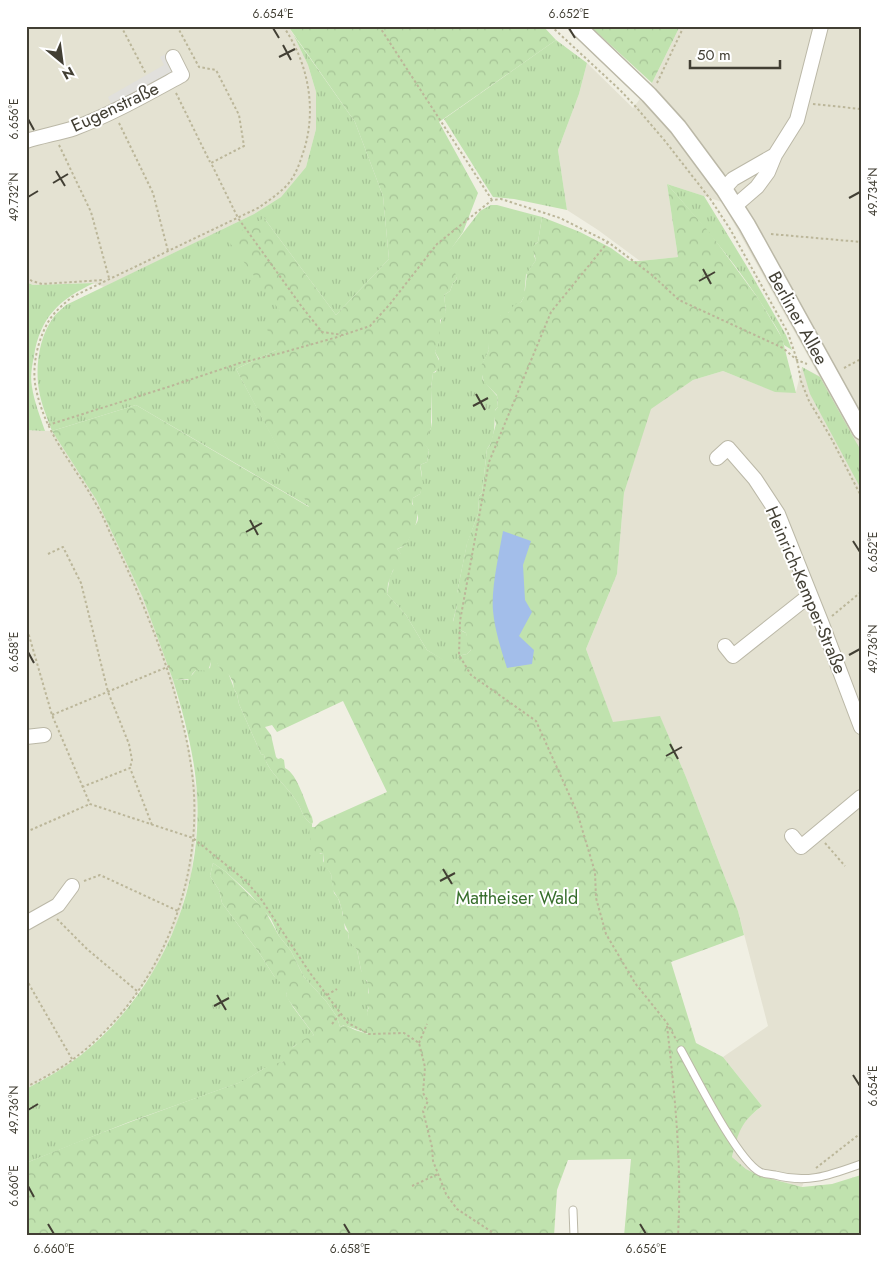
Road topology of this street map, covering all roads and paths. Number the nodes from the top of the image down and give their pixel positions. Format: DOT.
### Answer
graph roads {
  1 [pos="30,26"];
  2 [pos="121,26"];
  3 [pos="177,26"];
  4 [pos="283,26"];
  5 [pos="379,26"];
  6 [pos="551,26"];
  7 [pos="576,26"];
  8 [pos="684,26"];
  9 [pos="821,26"];
  10 [pos="26,28"];
  11 [pos="172,57"];
  12 [pos="146,74"];
  13 [pos="170,82"];
  14 [pos="648,95"];
  15 [pos="802,103"];
  16 [pos="861,109"];
  17 [pos="114,111"];
  18 [pos="53,134"];
  19 [pos="26,141"];
  20 [pos="775,155"];
  21 [pos="211,163"];
  22 [pos="724,189"];
  23 [pos="492,200"];
  24 [pos="735,206"];
  25 [pos="238,218"];
  26 [pos="771,234"];
  27 [pos="608,242"];
  28 [pos="861,242"];
  29 [pos="168,251"];
  30 [pos="26,277"];
  31 [pos="108,279"];
  32 [pos="343,335"];
  33 [pos="798,360"];
  34 [pos="861,360"];
  35 [pos="824,365"];
  36 [pos="844,368"];
  37 [pos="48,425"];
  38 [pos="861,431"];
  39 [pos="717,458"];
  40 [pos="861,496"];
  41 [pos="48,554"];
  42 [pos="861,592"];
  43 [pos="810,596"];
  44 [pos="822,624"];
  45 [pos="26,625"];
  46 [pos="27,629"];
  47 [pos="725,646"];
  48 [pos="172,665"];
  49 [pos="165,667"];
  50 [pos="108,692"];
  51 [pos="52,715"];
  52 [pos="861,727"];
  53 [pos="44,735"];
  54 [pos="26,736"];
  55 [pos="130,768"];
  56 [pos="82,787"];
  57 [pos="861,797"];
  58 [pos="90,804"];
  59 [pos="40,826"];
  60 [pos="152,826"];
  61 [pos="42,830"];
  62 [pos="26,832"];
  63 [pos="818,833"];
  64 [pos="792,836"];
  65 [pos="193,838"];
  66 [pos="845,866"];
  67 [pos="92,878"];
  68 [pos="72,886"];
  69 [pos="51,910"];
  70 [pos="178,911"];
  71 [pos="26,923"];
  72 [pos="26,979"];
  73 [pos="338,989"];
  74 [pos="137,991"];
  75 [pos="327,995"];
  76 [pos="341,1013"];
  77 [pos="667,1023"];
  78 [pos="332,1024"];
  79 [pos="426,1024"];
  80 [pos="419,1043"];
  81 [pos="682,1050"];
  82 [pos="72,1059"];
  83 [pos="26,1087"];
  84 [pos="861,1132"];
  85 [pos="861,1164"];
  86 [pos="438,1174"];
  87 [pos="800,1180"];
  88 [pos="412,1186"];
  89 [pos="573,1210"];
  90 [pos="498,1236"];
  91 [pos="574,1236"];
  92 [pos="678,1236"];
  1 -- 10 [label="path"];
  2 -- 12 [label="path"];
  3 -- 21 [label="path"];
  4 -- 25 [label="path"];
  5 -- 23 [label="path"];
  6 -- 33 [label="path"];
  7 -- 14 [label="street, Berliner Allee"];
  8 -- 14 [label="path"];
  9 -- 15 [label="street"];
  11 -- 13 [label="street, Eugenstraße"];
  13 -- 17 [label="street, Eugenstraße"];
  13 -- 21 [label="path"];
  14 -- 22 [label="street, Berliner Allee"];
  15 -- 16 [label="path"];
  15 -- 20 [label="street"];
  17 -- 18 [label="street, Eugenstraße"];
  17 -- 29 [label="path"];
  18 -- 19 [label="street, Eugenstraße"];
  18 -- 31 [label="path"];
  20 -- 22 [label="street"];
  20 -- 24 [label="street"];
  21 -- 25 [label="path"];
  22 -- 24 [label="street, Berliner Allee"];
  23 -- 27 [label="path"];
  23 -- 32 [label="path"];
  24 -- 35 [label="street, Berliner Allee"];
  25 -- 29 [label="path"];
  25 -- 32 [label="path"];
  26 -- 28 [label="path"];
  27 -- 33 [label="path"];
  27 -- 77 [label="path"];
  29 -- 31 [label="path"];
  30 -- 31 [label="path"];
  31 -- 37 [label="path"];
  32 -- 37 [label="path"];
  33 -- 35 [label="path"];
  33 -- 40 [label="path"];
  34 -- 36 [label="path"];
  35 -- 38 [label="street, Berliner Allee"];
  37 -- 49 [label="path"];
  39 -- 43 [label="street, Heinrich-Kemper-Straße"];
  41 -- 50 [label="path"];
  42 -- 44 [label="path"];
  43 -- 44 [label="street, Heinrich-Kemper-Straße"];
  43 -- 47 [label="street"];
  44 -- 52 [label="street, Heinrich-Kemper-Straße"];
  45 -- 46 [label="path"];
  46 -- 51 [label="path"];
  48 -- 49 [label="path"];
  49 -- 50 [label="path"];
  49 -- 65 [label="path"];
  50 -- 51 [label="path"];
  50 -- 55 [label="path"];
  51 -- 56 [label="path"];
  53 -- 54 [label="street"];
  55 -- 56 [label="path"];
  55 -- 60 [label="path"];
  56 -- 58 [label="path"];
  57 -- 63 [label="street"];
  58 -- 59 [label="path"];
  58 -- 60 [label="path"];
  59 -- 61 [label="path"];
  59 -- 62 [label="path"];
  60 -- 65 [label="path"];
  63 -- 64 [label="street"];
  63 -- 66 [label="path"];
  65 -- 70 [label="path"];
  65 -- 75 [label="path"];
  67 -- 70 [label="path"];
  68 -- 69 [label="street"];
  69 -- 71 [label="street"];
  69 -- 74 [label="path"];
  70 -- 74 [label="path"];
  72 -- 82 [label="path"];
  73 -- 75 [label="path"];
  74 -- 82 [label="path"];
  75 -- 76 [label="path"];
  76 -- 78 [label="path"];
  76 -- 80 [label="path"];
  77 -- 81 [label="path"];
  77 -- 92 [label="path"];
  79 -- 80 [label="path"];
  80 -- 86 [label="path"];
  81 -- 87 [label="lane"];
  82 -- 83 [label="path"];
  84 -- 87 [label="path"];
  85 -- 87 [label="lane"];
  86 -- 88 [label="path"];
  86 -- 90 [label="path"];
  89 -- 91 [label="lane"];
}
